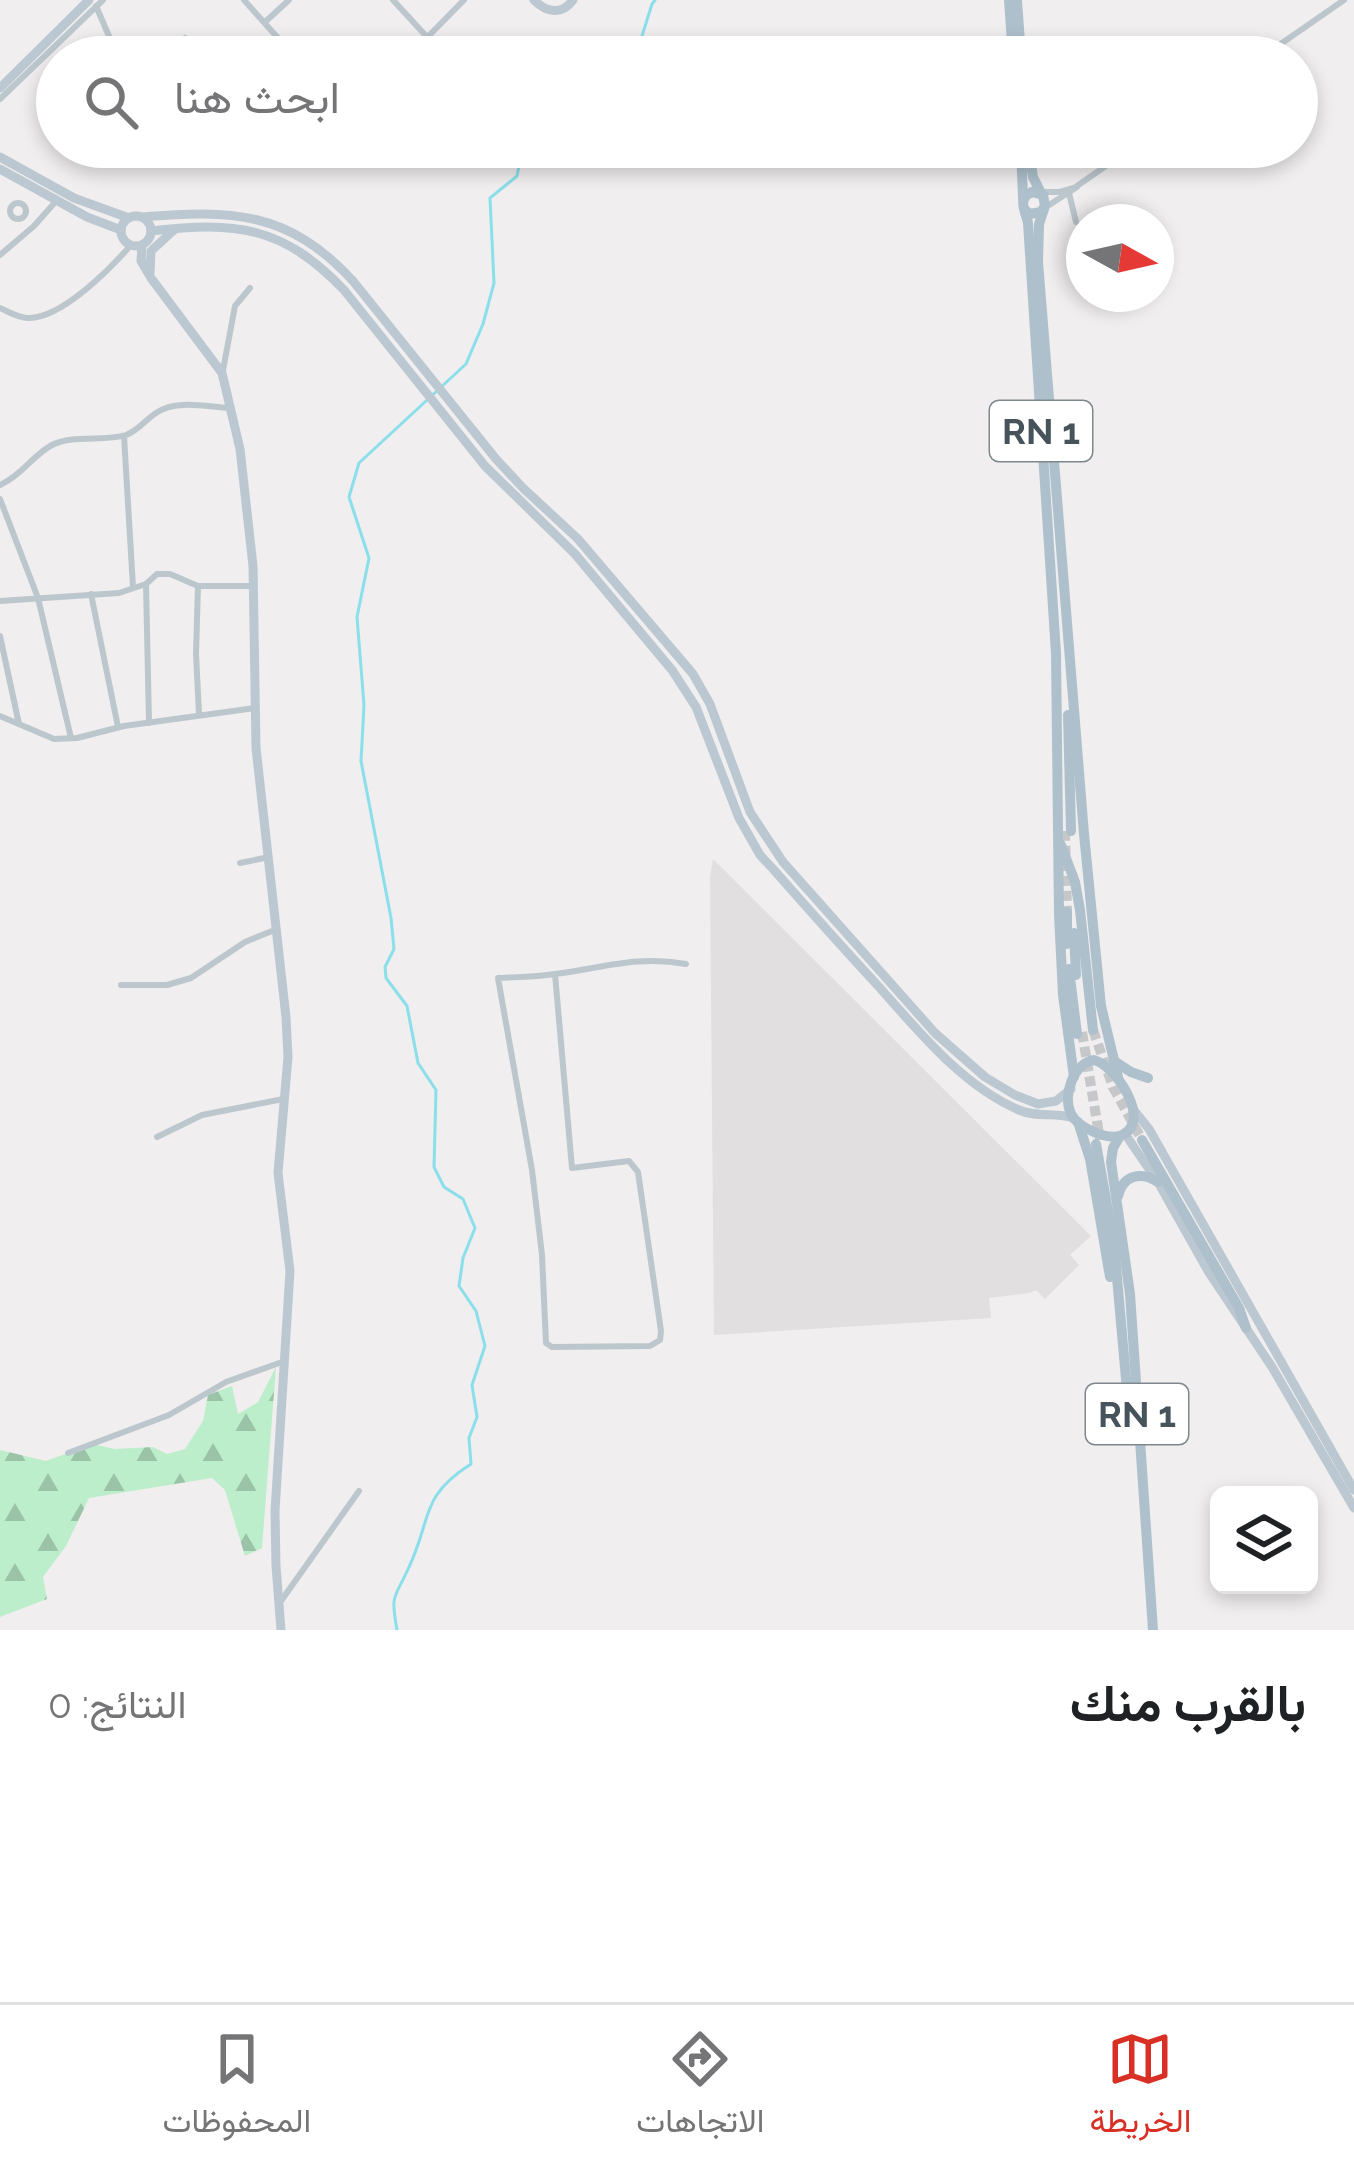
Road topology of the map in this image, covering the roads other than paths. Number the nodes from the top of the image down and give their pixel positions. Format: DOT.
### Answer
graph roads {
  1 [pos="244,0"];
  2 [pos="289,0"];
  3 [pos="393,0"];
  4 [pos="464,0"];
  5 [pos="535,0"];
  6 [pos="573,0"];
  7 [pos="1013,0"];
  8 [pos="1344,0"];
  9 [pos="96,2"];
  10 [pos="265,23"];
  11 [pos="58,36"];
  12 [pos="62,36"];
  13 [pos="110,36"];
  14 [pos="276,36"];
  15 [pos="426,36"];
  16 [pos="428,36"];
  17 [pos="1016,36"];
  18 [pos="1292,36"];
  19 [pos="36,56"];
  20 [pos="36,63"];
  21 [pos="0,88"];
  22 [pos="0,99"];
  23 [pos="0,157"];
  24 [pos="1024,168"];
  25 [pos="1030,168"];
  26 [pos="1102,168"];
  27 [pos="0,169"];
  28 [pos="1071,189"];
  29 [pos="57,200"];
  30 [pos="1042,201"];
  31 [pos="1073,204"];
  32 [pos="0,205"];
  33 [pos="1023,206"];
  34 [pos="129,218"];
  35 [pos="142,218"];
  36 [pos="40,220"];
  37 [pos="176,228"];
  38 [pos="121,230"];
  39 [pos="151,231"];
  40 [pos="136,245"];
  41 [pos="0,251"];
  42 [pos="316,254"];
  43 [pos="151,278"];
  44 [pos="250,288"];
  45 [pos="0,308"];
  46 [pos="222,374"];
  47 [pos="229,404"];
  48 [pos="124,436"];
  49 [pos="0,484"];
  50 [pos="0,499"];
  51 [pos="146,584"];
  52 [pos="198,586"];
  53 [pos="254,586"];
  54 [pos="133,587"];
  55 [pos="91,594"];
  56 [pos="38,598"];
  57 [pos="0,601"];
  58 [pos="0,636"];
  59 [pos="255,708"];
  60 [pos="0,716"];
  61 [pos="199,716"];
  62 [pos="149,722"];
  63 [pos="19,724"];
  64 [pos="118,728"];
  65 [pos="71,738"];
  66 [pos="1069,831"];
  67 [pos="269,857"];
  68 [pos="240,862"];
  69 [pos="1070,911"];
  70 [pos="277,929"];
  71 [pos="686,964"];
  72 [pos="555,974"];
  73 [pos="121,985"];
  74 [pos="1087,1031"];
  75 [pos="1112,1060"];
  76 [pos="1118,1077"];
  77 [pos="1148,1078"];
  78 [pos="1072,1083"];
  79 [pos="283,1099"];
  80 [pos="1133,1108"];
  81 [pos="1076,1120"];
  82 [pos="1135,1136"];
  83 [pos="157,1137"];
  84 [pos="1099,1143"];
  85 [pos="1158,1182"];
  86 [pos="1117,1199"];
  87 [pos="1251,1323"];
  88 [pos="285,1360"];
  89 [pos="1129,1365"];
  90 [pos="68,1454"];
  91 [pos="1354,1490"];
  92 [pos="359,1491"];
  93 [pos="1354,1508"];
  94 [pos="278,1606"];
  95 [pos="281,1630"];
  96 [pos="1150,1630"];
  1 -- 10 [label="street"];
  2 -- 10 [label="street"];
  3 -- 15 [label="street"];
  4 -- 16 [label="street"];
  5 -- 6 [label="street"];
  7 -- 17 [label="main road"];
  8 -- 18 [label="street"];
  9 -- 11 [label="street"];
  9 -- 12 [label="street"];
  9 -- 13 [label="street"];
  10 -- 14 [label="street"];
  19 -- 21 [label="street"];
  20 -- 22 [label="street"];
  23 -- 34 [label="street"];
  24 -- 33 [label="main road, RN 1"];
  25 -- 30 [label="main road, RN 1"];
  26 -- 28 [label="street"];
  27 -- 29 [label="street"];
  28 -- 30 [label="street"];
  28 -- 30 [label="street"];
  28 -- 31 [label="street"];
  29 -- 36 [label="street"];
  29 -- 38 [label="street"];
  30 -- 33 [label="main road"];
  30 -- 33 [label="main road"];
  30 -- 66 [label="main road, RN 1"];
  32 -- 36 [label="street"];
  33 -- 66 [label="main road, RN 1"];
  34 -- 35 [label="street"];
  34 -- 38 [label="street"];
  35 -- 39 [label="street"];
  35 -- 42 [label="street"];
  36 -- 41 [label="street"];
  37 -- 39 [label="street"];
  37 -- 42 [label="street"];
  37 -- 43 [label="street"];
  38 -- 40 [label="street"];
  39 -- 40 [label="street"];
  40 -- 43 [label="street"];
  40 -- 45 [label="street"];
  42 -- 78 [label="street"];
  42 -- 81 [label="street"];
  43 -- 46 [label="street"];
  44 -- 46 [label="street"];
  46 -- 47 [label="street"];
  47 -- 48 [label="street"];
  47 -- 53 [label="street"];
  48 -- 49 [label="street"];
  48 -- 54 [label="street"];
  50 -- 56 [label="street"];
  51 -- 52 [label="street"];
  51 -- 54 [label="street"];
  51 -- 62 [label="street"];
  52 -- 53 [label="street"];
  52 -- 61 [label="street"];
  53 -- 59 [label="street"];
  54 -- 55 [label="street"];
  55 -- 56 [label="street"];
  55 -- 64 [label="street"];
  56 -- 57 [label="street"];
  56 -- 65 [label="street"];
  58 -- 63 [label="street"];
  59 -- 61 [label="street"];
  59 -- 67 [label="street"];
  60 -- 63 [label="street"];
  61 -- 62 [label="street"];
  62 -- 64 [label="street"];
  63 -- 65 [label="street"];
  64 -- 65 [label="street"];
  66 -- 74 [label="main road"];
  66 -- 74 [label="main road"];
  66 -- 75 [label="main road"];
  66 -- 78 [label="main road, RN 1"];
  67 -- 68 [label="street"];
  67 -- 70 [label="street"];
  69 -- 74 [label="main road"];
  70 -- 73 [label="street"];
  70 -- 79 [label="street"];
  71 -- 72 [label="street"];
  72 -- 72 [label="street"];
  75 -- 76 [label="main road"];
  75 -- 77 [label="main road"];
  76 -- 78 [label="main road"];
  76 -- 80 [label="main road"];
  78 -- 81 [label="main road"];
  79 -- 83 [label="street"];
  79 -- 88 [label="street"];
  80 -- 82 [label="street"];
  80 -- 82 [label="main road"];
  81 -- 82 [label="main road"];
  81 -- 89 [label="main road, RN 1"];
  82 -- 85 [label="street"];
  82 -- 86 [label="main road, RN 1"];
  82 -- 87 [label="main road"];
  84 -- 89 [label="main road"];
  85 -- 86 [label="main road"];
  85 -- 87 [label="street"];
  86 -- 89 [label="main road, RN 1"];
  87 -- 91 [label="street"];
  87 -- 93 [label="street"];
  88 -- 90 [label="street"];
  88 -- 94 [label="street"];
  89 -- 96 [label="main road, RN 1"];
  92 -- 94 [label="street"];
  94 -- 95 [label="street"];
}
